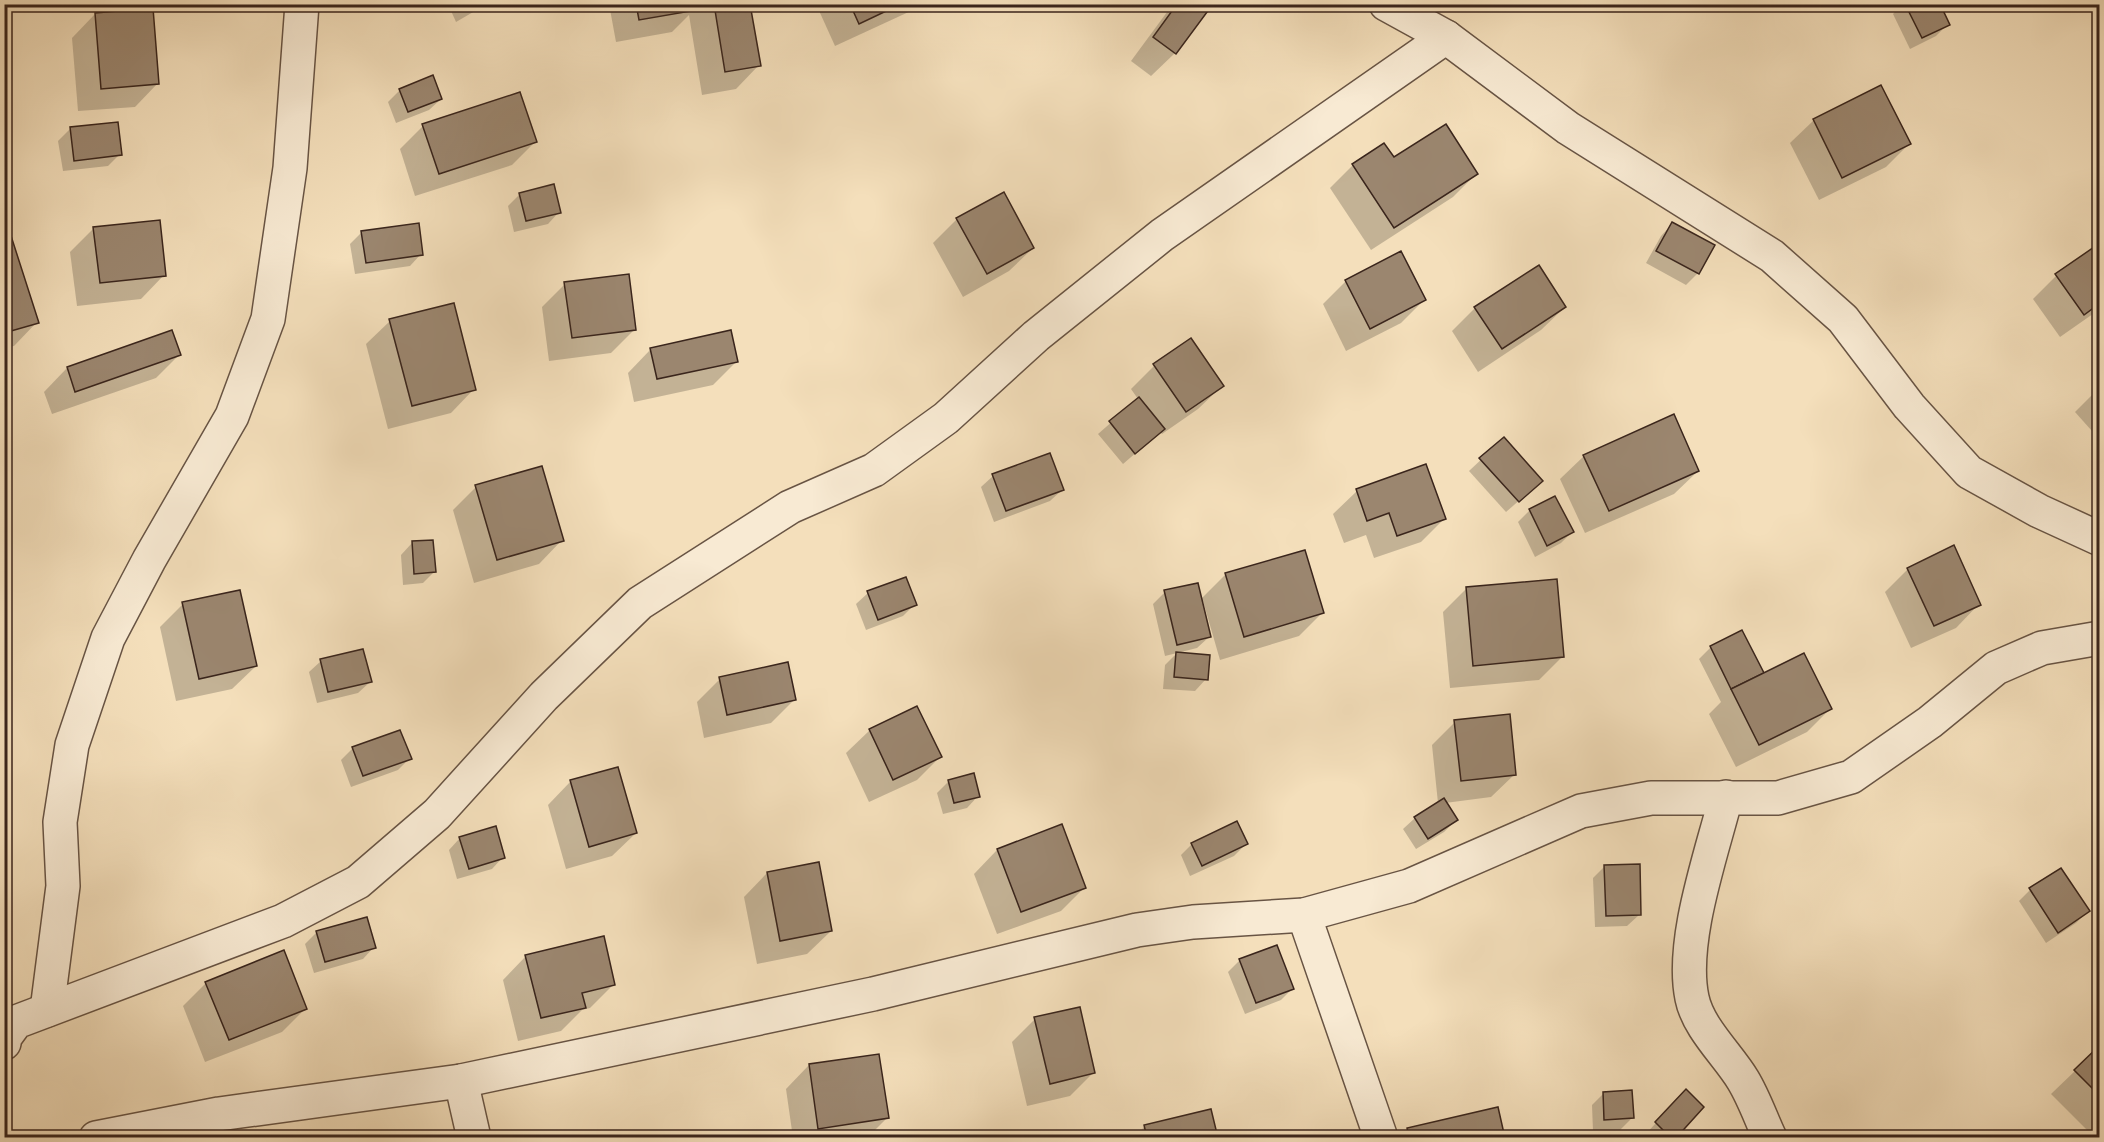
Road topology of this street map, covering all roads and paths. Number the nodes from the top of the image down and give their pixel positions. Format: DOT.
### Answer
graph roads {
  1 [pos="302,4"];
  2 [pos="1386,4"];
  3 [pos="1446,37"];
  4 [pos="2100,539"];
  5 [pos="2100,638"];
  6 [pos="1726,797"];
  7 [pos="1304,915"];
  8 [pos="47,1010"];
  9 [pos="4,1043"];
  10 [pos="461,1081"];
  11 [pos="96,1137"];
  12 [pos="474,1137"];
  13 [pos="1381,1137"];
  14 [pos="1770,1137"];
  1 -- 8 [label="street"];
  2 -- 3 [label="street"];
  3 -- 4 [label="street"];
  3 -- 8 [label="street"];
  5 -- 6 [label="street"];
  6 -- 7 [label="street"];
  6 -- 14 [label="street"];
  7 -- 10 [label="street"];
  7 -- 13 [label="street"];
  8 -- 9 [label="street"];
  10 -- 11 [label="street"];
  10 -- 12 [label="street"];
}
